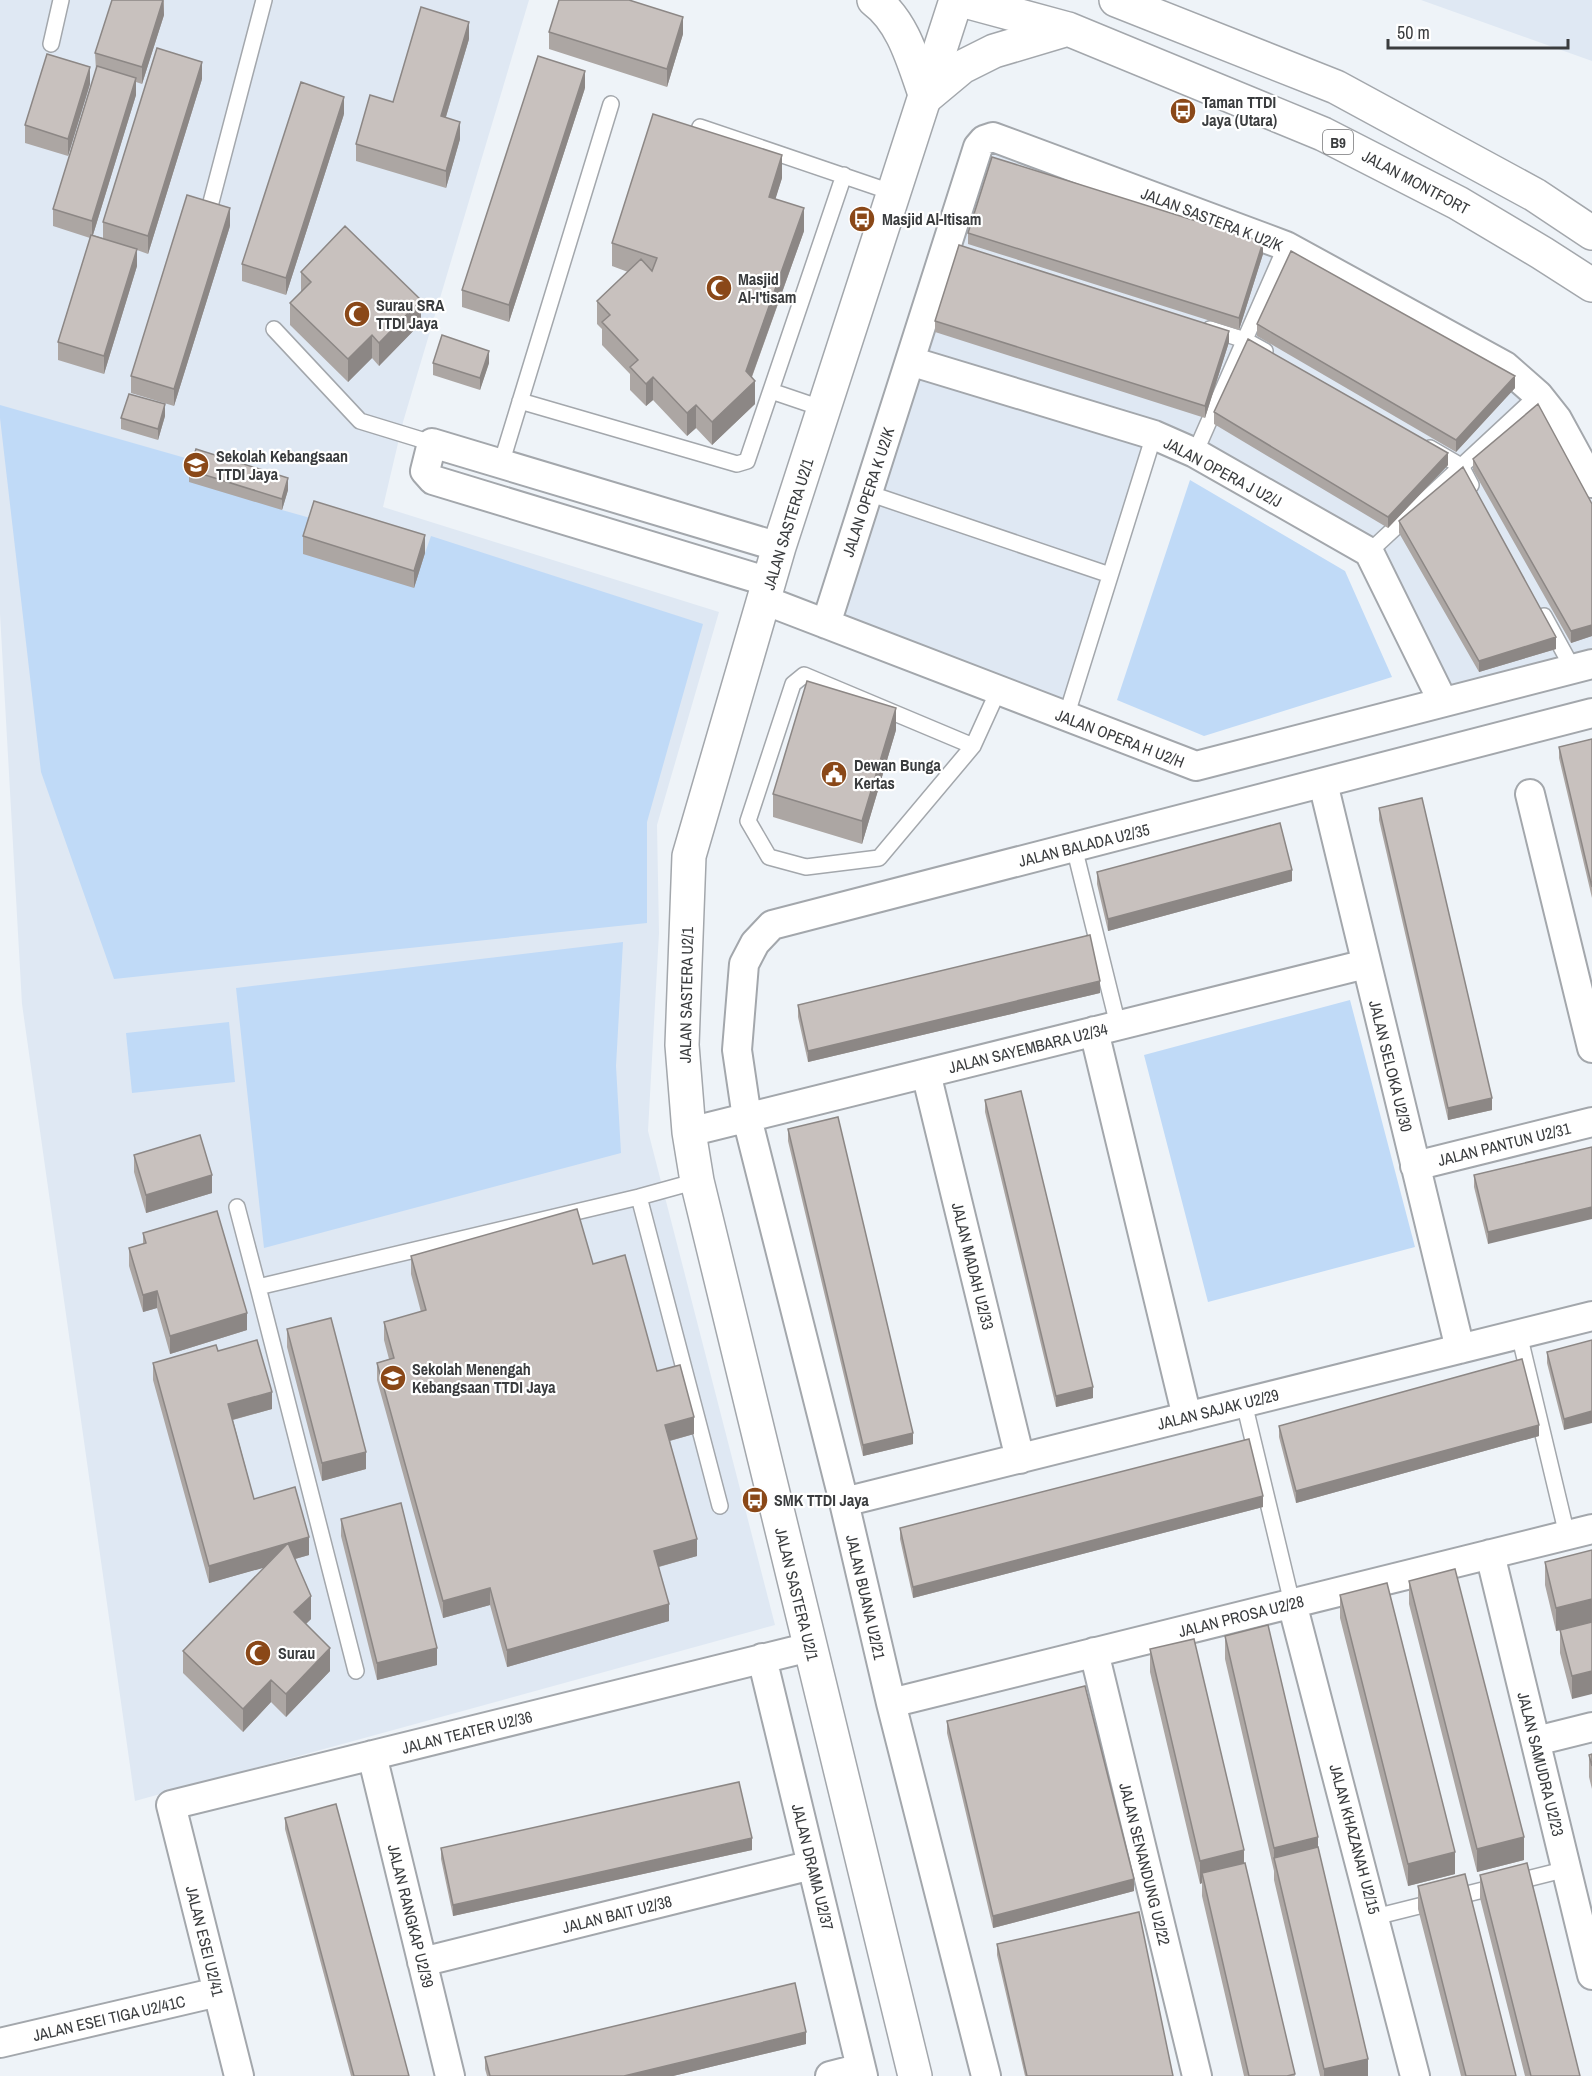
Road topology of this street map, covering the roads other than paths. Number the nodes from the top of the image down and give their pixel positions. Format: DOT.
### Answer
graph roads {
  1 [pos="61,0"];
  2 [pos="264,0"];
  3 [pos="874,0"];
  4 [pos="956,0"];
  5 [pos="961,0"];
  6 [pos="1116,0"];
  7 [pos="1068,29"];
  8 [pos="51,44"];
  9 [pos="926,97"];
  10 [pos="611,104"];
  11 [pos="700,127"];
  12 [pos="844,175"];
  13 [pos="894,193"];
  14 [pos="210,206"];
  15 [pos="1592,233"];
  16 [pos="1286,246"];
  17 [pos="1592,285"];
  18 [pos="1201,326"];
  19 [pos="274,329"];
  20 [pos="1245,340"];
  21 [pos="1276,358"];
  22 [pos="910,361"];
  23 [pos="771,391"];
  24 [pos="1538,395"];
  25 [pos="520,401"];
  26 [pos="824,409"];
  27 [pos="1154,435"];
  28 [pos="1420,442"];
  29 [pos="432,443"];
  30 [pos="1195,453"];
  31 [pos="501,464"];
  32 [pos="1461,466"];
  33 [pos="1592,483"];
  34 [pos="868,493"];
  35 [pos="1478,497"];
  36 [pos="779,548"];
  37 [pos="1369,552"];
  38 [pos="1110,575"];
  39 [pos="766,591"];
  40 [pos="1534,598"];
  41 [pos="826,624"];
  42 [pos="1583,666"];
  43 [pos="998,691"];
  44 [pos="1443,702"];
  45 [pos="1592,713"];
  46 [pos="1066,717"];
  47 [pos="973,746"];
  48 [pos="1323,783"];
  49 [pos="1530,794"];
  50 [pos="1074,847"];
  51 [pos="1366,964"];
  52 [pos="1106,1028"];
  53 [pos="1592,1048"];
  54 [pos="926,1073"];
  55 [pos="747,1118"];
  56 [pos="1592,1122"];
  57 [pos="689,1132"];
  58 [pos="1415,1166"];
  59 [pos="697,1181"];
  60 [pos="639,1197"];
  61 [pos="237,1207"];
  62 [pos="258,1287"];
  63 [pos="1592,1316"];
  64 [pos="1519,1334"];
  65 [pos="1460,1349"];
  66 [pos="1244,1403"];
  67 [pos="1187,1417"];
  68 [pos="1020,1459"];
  69 [pos="844,1502"];
  70 [pos="720,1506"];
  71 [pos="1580,1532"];
  72 [pos="1490,1554"];
  73 [pos="1292,1603"];
  74 [pos="810,1647"];
  75 [pos="1094,1652"];
  76 [pos="762,1658"];
  77 [pos="356,1671"];
  78 [pos="891,1703"];
  79 [pos="1592,1727"];
  80 [pos="1536,1741"];
  81 [pos="372,1755"];
  82 [pos="171,1805"];
  83 [pos="812,1865"];
  84 [pos="1567,1869"];
  85 [pos="1375,1917"];
  86 [pos="1587,1929"];
  87 [pos="422,1962"];
  88 [pos="1592,1975"];
  89 [pos="218,1992"];
  90 [pos="0,2043"];
  91 [pos="862,2072"];
  92 [pos="239,2076"];
  93 [pos="450,2076"];
  94 [pos="830,2076"];
  95 [pos="915,2076"];
  96 [pos="986,2076"];
  97 [pos="1197,2076"];
  98 [pos="1415,2076"];
  1 -- 8 [label="lane"];
  2 -- 14 [label="lane"];
  3 -- 9 [label="street"];
  4 -- 9 [label="street, JALAN SASTERA U2/1"];
  5 -- 7 [label="street, JALAN MONTFORT / B9"];
  6 -- 15 [label="street"];
  7 -- 9 [label="street"];
  7 -- 17 [label="street, JALAN MONTFORT / B9"];
  9 -- 13 [label="street, JALAN SASTERA U2/1"];
  10 -- 25 [label="lane"];
  11 -- 12 [label="lane"];
  12 -- 13 [label="lane"];
  12 -- 23 [label="lane"];
  13 -- 26 [label="street, JALAN SASTERA U2/1"];
  16 -- 20 [label="lane"];
  16 -- 22 [label="street, JALAN SASTERA K U2/K"];
  16 -- 24 [label="street, JALAN SASTERA K U2/K"];
  18 -- 20 [label="lane"];
  19 -- 29 [label="lane"];
  20 -- 21 [label="lane"];
  20 -- 30 [label="lane"];
  22 -- 27 [label="street, JALAN OPERA J U2/J"];
  22 -- 34 [label="street, JALAN OPERA K U2/K"];
  23 -- 25 [label="lane"];
  23 -- 26 [label="lane"];
  24 -- 32 [label="lane"];
  24 -- 33 [label="street, JALAN SASTERA K U2/K"];
  25 -- 31 [label="lane"];
  26 -- 36 [label="street, JALAN SASTERA U2/1"];
  27 -- 30 [label="street, JALAN OPERA J U2/J"];
  27 -- 38 [label="lane"];
  28 -- 32 [label="lane"];
  29 -- 31 [label="street"];
  29 -- 39 [label="street, JALAN OPERA H U2/H"];
  30 -- 37 [label="street, JALAN OPERA J U2/J"];
  31 -- 36 [label="street"];
  32 -- 35 [label="lane"];
  32 -- 37 [label="lane"];
  34 -- 38 [label="lane"];
  34 -- 41 [label="street, JALAN OPERA K U2/K"];
  36 -- 39 [label="street, JALAN SASTERA U2/1"];
  37 -- 44 [label="street"];
  38 -- 46 [label="lane"];
  39 -- 41 [label="street, JALAN OPERA H U2/H"];
  39 -- 57 [label="street, JALAN SASTERA U2/1"];
  40 -- 42 [label="lane"];
  41 -- 43 [label="street, JALAN OPERA H U2/H"];
  42 -- 44 [label="street, JALAN OPERA H U2/H"];
  43 -- 46 [label="street, JALAN OPERA H U2/H"];
  43 -- 47 [label="lane"];
  44 -- 46 [label="street, JALAN OPERA H U2/H"];
  45 -- 48 [label="street, JALAN BALADA U2/35"];
  47 -- 47 [label="lane"];
  48 -- 50 [label="street, JALAN BALADA U2/35"];
  48 -- 51 [label="street, JALAN SELOKA U2/30"];
  49 -- 53 [label="street"];
  50 -- 52 [label="lane"];
  50 -- 55 [label="street, JALAN BALADA U2/35"];
  51 -- 52 [label="street, JALAN SAYEMBARA U2/34"];
  51 -- 58 [label="street, JALAN SELOKA U2/30"];
  52 -- 54 [label="street, JALAN SAYEMBARA U2/34"];
  52 -- 67 [label="street"];
  54 -- 55 [label="street, JALAN SAYEMBARA U2/34"];
  54 -- 68 [label="street, JALAN MADAH U2/33"];
  55 -- 57 [label="street, JALAN SAYEMBARA U2/34"];
  55 -- 69 [label="street, JALAN BUANA U2/21"];
  56 -- 58 [label="street, JALAN PANTUN U2/31"];
  57 -- 59 [label="street, JALAN SASTERA U2/1"];
  58 -- 65 [label="street, JALAN SELOKA U2/30"];
  59 -- 60 [label="lane"];
  59 -- 74 [label="street, JALAN SASTERA U2/1"];
  60 -- 62 [label="lane"];
  60 -- 70 [label="lane"];
  61 -- 62 [label="lane"];
  62 -- 77 [label="lane"];
  63 -- 64 [label="street, JALAN SAJAK U2/29"];
  64 -- 65 [label="street, JALAN SAJAK U2/29"];
  64 -- 71 [label="lane"];
  65 -- 66 [label="street, JALAN SAJAK U2/29"];
  66 -- 67 [label="street, JALAN SAJAK U2/29"];
  66 -- 73 [label="lane"];
  67 -- 68 [label="street, JALAN SAJAK U2/29"];
  68 -- 69 [label="street, JALAN SAJAK U2/29"];
  69 -- 78 [label="street, JALAN BUANA U2/21"];
  71 -- 72 [label="street, JALAN PROSA U2/28"];
  72 -- 73 [label="street, JALAN PROSA U2/28"];
  72 -- 80 [label="street, JALAN SAMUDRA U2/23"];
  73 -- 75 [label="street, JALAN PROSA U2/28"];
  73 -- 85 [label="street, JALAN KHAZANAH U2/15"];
  74 -- 76 [label="street, JALAN TEATER U2/36"];
  74 -- 95 [label="street, JALAN SASTERA U2/1"];
  75 -- 78 [label="street, JALAN PROSA U2/28"];
  75 -- 97 [label="street, JALAN SENANDUNG U2/22"];
  76 -- 81 [label="street, JALAN TEATER U2/36"];
  76 -- 83 [label="street, JALAN DRAMA U2/37"];
  78 -- 96 [label="street, JALAN BUANA U2/21"];
  79 -- 80 [label="street"];
  80 -- 84 [label="street, JALAN SAMUDRA U2/23"];
  81 -- 82 [label="street, JALAN TEATER U2/36"];
  81 -- 87 [label="street, JALAN RANGKAP U2/39"];
  82 -- 89 [label="street, JALAN ESEI U2/41"];
  83 -- 87 [label="street, JALAN BAIT U2/38"];
  83 -- 91 [label="street, JALAN DRAMA U2/37"];
  84 -- 85 [label="lane"];
  84 -- 86 [label="street, JALAN SAMUDRA U2/23"];
  85 -- 98 [label="street, JALAN KHAZANAH U2/15"];
  86 -- 88 [label="street, JALAN SAMUDRA U2/23"];
  87 -- 93 [label="street, JALAN RANGKAP U2/39"];
  89 -- 90 [label="street, JALAN ESEI TIGA U2/41C"];
  89 -- 92 [label="street, JALAN ESEI U2/41"];
  91 -- 94 [label="street"];
}
